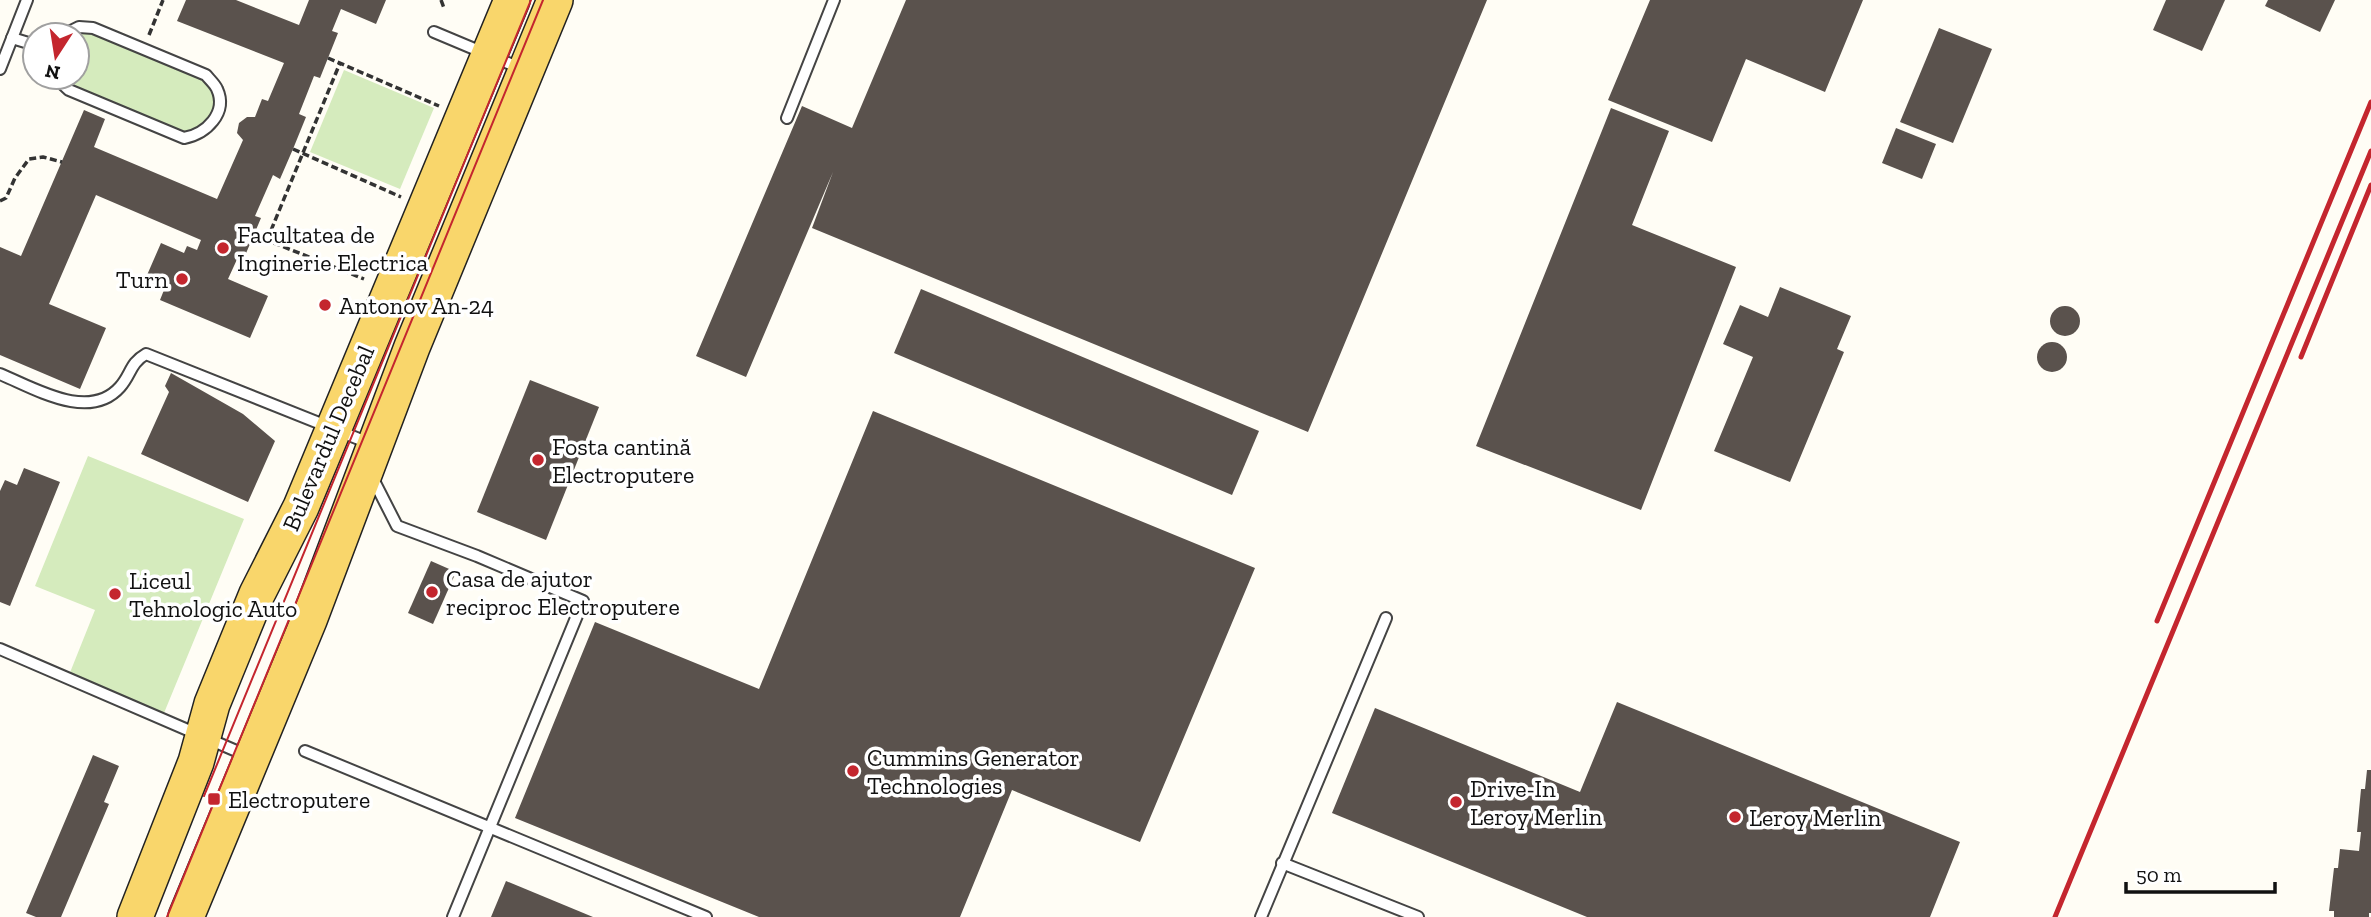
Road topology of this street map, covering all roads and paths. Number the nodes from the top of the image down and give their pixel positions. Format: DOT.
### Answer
graph roads {
  1 [pos="27,0"];
  2 [pos="163,0"];
  3 [pos="441,0"];
  4 [pos="512,0"];
  5 [pos="555,0"];
  6 [pos="834,0"];
  7 [pos="444,8"];
  8 [pos="91,28"];
  9 [pos="433,32"];
  10 [pos="12,38"];
  11 [pos="21,41"];
  12 [pos="144,50"];
  13 [pos="489,55"];
  14 [pos="328,58"];
  15 [pos="340,63"];
  16 [pos="0,69"];
  17 [pos="526,71"];
  18 [pos="71,91"];
  19 [pos="440,106"];
  20 [pos="787,118"];
  21 [pos="293,149"];
  22 [pos="304,154"];
  23 [pos="62,162"];
  24 [pos="0,201"];
  25 [pos="413,202"];
  26 [pos="254,235"];
  27 [pos="268,240"];
  28 [pos="364,279"];
  29 [pos="0,374"];
  30 [pos="334,429"];
  31 [pos="371,457"];
  32 [pos="1386,618"];
  33 [pos="0,649"];
  34 [pos="203,736"];
  35 [pos="305,751"];
  36 [pos="252,758"];
  37 [pos="489,829"];
  38 [pos="1282,863"];
  39 [pos="135,917"];
  40 [pos="186,917"];
  41 [pos="453,917"];
  42 [pos="706,917"];
  43 [pos="1261,917"];
  44 [pos="1418,917"];
  1 -- 10 [label="lane"];
  2 -- 12 [label="path"];
  3 -- 7 [label="path"];
  4 -- 13 [label="main road, Bulevardul Decebal"];
  5 -- 17 [label="main road, Bulevardul Decebal"];
  6 -- 20 [label="lane"];
  8 -- 12 [label="lane"];
  9 -- 13 [label="lane"];
  10 -- 11 [label="lane"];
  10 -- 16 [label="lane"];
  12 -- 18 [label="lane"];
  13 -- 17 [label="lane"];
  13 -- 30 [label="main road, Bulevardul Decebal"];
  14 -- 15 [label="path"];
  15 -- 19 [label="path"];
  15 -- 22 [label="path"];
  17 -- 31 [label="main road, Bulevardul Decebal"];
  21 -- 22 [label="path"];
  22 -- 25 [label="path"];
  22 -- 27 [label="path"];
  23 -- 24 [label="path"];
  26 -- 27 [label="path"];
  27 -- 28 [label="path"];
  29 -- 30 [label="lane"];
  30 -- 31 [label="lane"];
  30 -- 34 [label="main road, Bulevardul Decebal"];
  31 -- 36 [label="main road, Bulevardul Decebal"];
  31 -- 37 [label="lane"];
  32 -- 38 [label="lane"];
  33 -- 34 [label="lane"];
  34 -- 36 [label="lane"];
  34 -- 39 [label="main road, Bulevardul Decebal"];
  35 -- 37 [label="lane"];
  36 -- 40 [label="main road, Bulevardul Decebal"];
  37 -- 41 [label="lane"];
  37 -- 42 [label="lane"];
  38 -- 43 [label="lane"];
  38 -- 44 [label="lane"];
}
